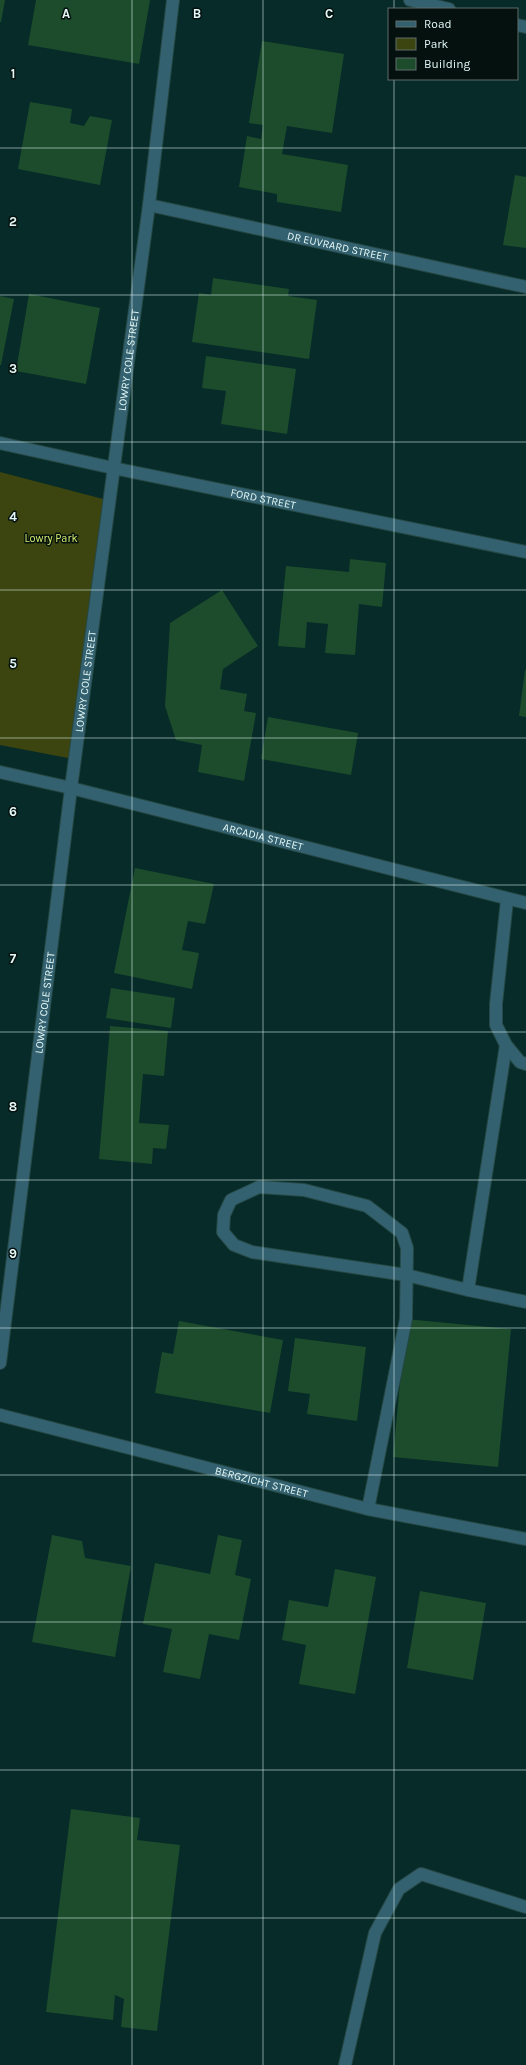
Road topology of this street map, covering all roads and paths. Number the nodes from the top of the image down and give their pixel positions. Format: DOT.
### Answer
graph roads {
  1 [pos="173,0"];
  2 [pos="410,0"];
  3 [pos="445,8"];
  4 [pos="149,205"];
  5 [pos="526,286"];
  6 [pos="0,443"];
  7 [pos="114,468"];
  8 [pos="526,552"];
  9 [pos="0,772"];
  10 [pos="71,788"];
  11 [pos="507,900"];
  12 [pos="526,903"];
  13 [pos="506,1045"];
  14 [pos="526,1064"];
  15 [pos="406,1275"];
  16 [pos="468,1290"];
  17 [pos="526,1302"];
  18 [pos="0,1363"];
  19 [pos="0,1415"];
  20 [pos="368,1509"];
  21 [pos="526,1539"];
  22 [pos="526,1907"];
  23 [pos="345,2065"];
  1 -- 4 [label="street, LOWRY COLE STREET"];
  2 -- 3 [label="street"];
  4 -- 5 [label="street, DR EUVRARD STREET"];
  4 -- 7 [label="street, LOWRY COLE STREET"];
  6 -- 7 [label="street, FORD STREET"];
  7 -- 8 [label="street, FORD STREET"];
  7 -- 10 [label="street, LOWRY COLE STREET"];
  9 -- 10 [label="street, ARCADIA STREET"];
  10 -- 11 [label="street, ARCADIA STREET"];
  10 -- 18 [label="street, LOWRY COLE STREET"];
  11 -- 12 [label="street, ARCADIA STREET"];
  11 -- 13 [label="street"];
  13 -- 14 [label="street"];
  13 -- 16 [label="street"];
  15 -- 15 [label="street"];
  15 -- 16 [label="street"];
  15 -- 20 [label="street"];
  16 -- 17 [label="street"];
  19 -- 20 [label="street, BERGZICHT STREET"];
  20 -- 21 [label="street, BERGZICHT STREET"];
  22 -- 23 [label="street"];
}
